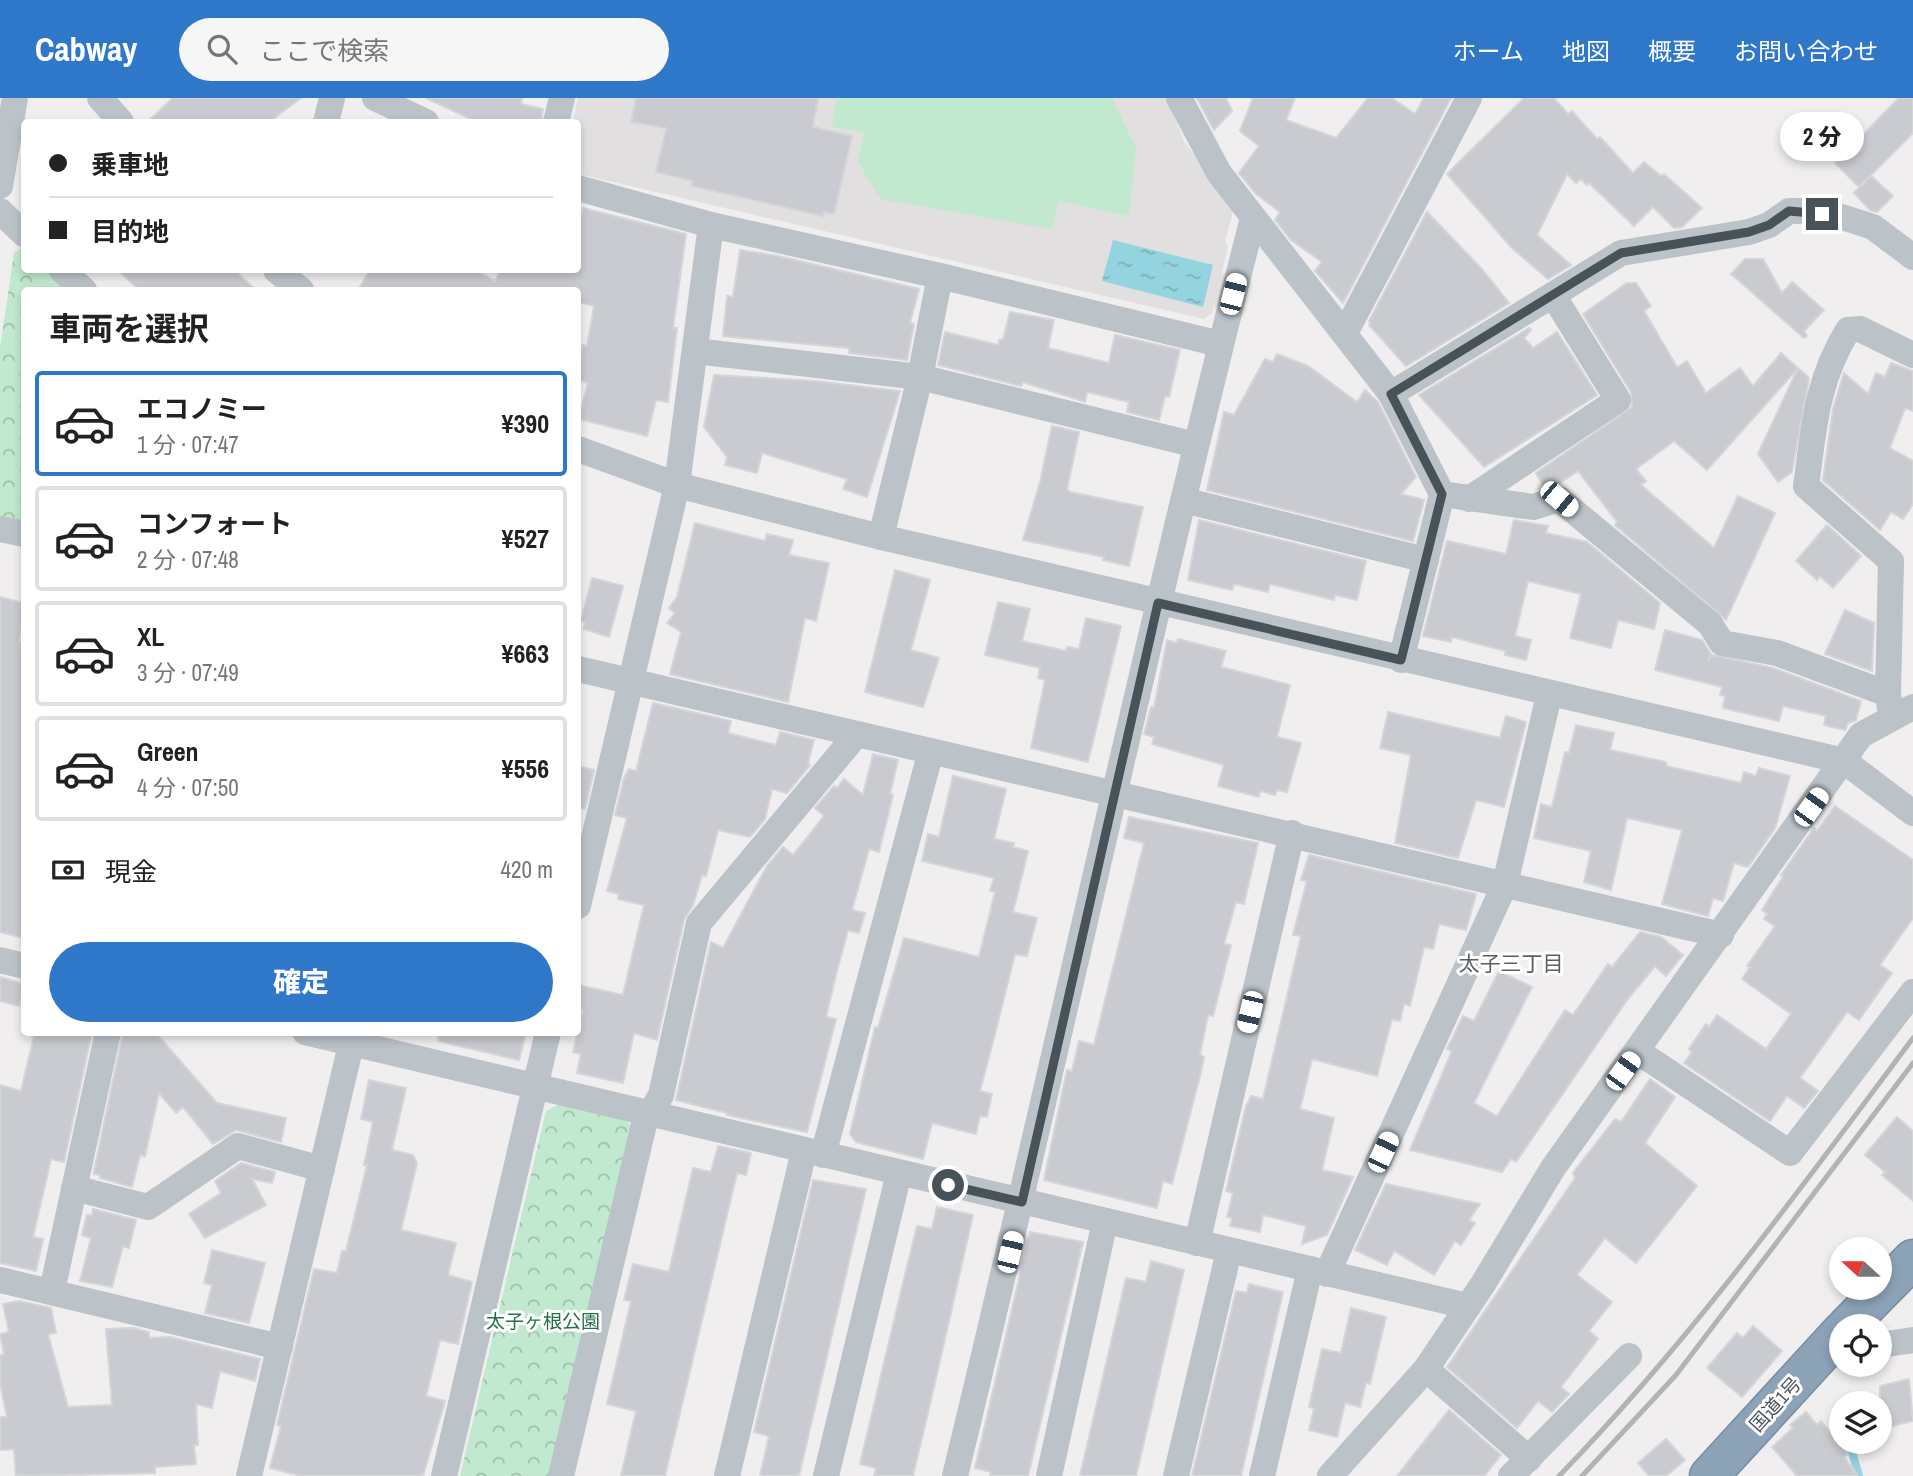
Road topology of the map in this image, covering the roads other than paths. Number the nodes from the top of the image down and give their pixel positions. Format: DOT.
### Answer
graph roads {
  1 [pos="15,98"];
  2 [pos="100,98"];
  3 [pos="332,98"];
  4 [pos="375,98"];
  5 [pos="562,98"];
  6 [pos="1179,98"];
  7 [pos="1469,98"];
  8 [pos="118,119"];
  9 [pos="327,119"];
  10 [pos="420,119"];
  11 [pos="557,119"];
  12 [pos="0,186"];
  13 [pos="581,189"];
  14 [pos="0,211"];
  15 [pos="1253,218"];
  16 [pos="711,225"];
  17 [pos="21,231"];
  18 [pos="1913,257"];
  19 [pos="65,273"];
  20 [pos="940,276"];
  21 [pos="81,287"];
  22 [pos="1553,295"];
  23 [pos="1345,333"];
  24 [pos="1220,344"];
  25 [pos="695,351"];
  26 [pos="1913,355"];
  27 [pos="920,377"];
  28 [pos="1391,394"];
  29 [pos="1196,445"];
  30 [pos="581,450"];
  31 [pos="677,485"];
  32 [pos="1442,494"];
  33 [pos="1469,499"];
  34 [pos="1183,500"];
  35 [pos="0,529"];
  36 [pos="21,533"];
  37 [pos="881,537"];
  38 [pos="1426,560"];
  39 [pos="1158,603"];
  40 [pos="1401,660"];
  41 [pos="581,670"];
  42 [pos="630,681"];
  43 [pos="1549,695"];
  44 [pos="1897,706"];
  45 [pos="857,734"];
  46 [pos="930,751"];
  47 [pos="1843,761"];
  48 [pos="1112,795"];
  49 [pos="1913,813"];
  50 [pos="1292,833"];
  51 [pos="1505,884"];
  52 [pos="581,893"];
  53 [pos="1721,935"];
  54 [pos="0,960"];
  55 [pos="21,965"];
  56 [pos="1913,992"];
  57 [pos="107,1036"];
  58 [pos="547,1036"];
  59 [pos="352,1038"];
  60 [pos="1637,1051"];
  61 [pos="535,1087"];
  62 [pos="652,1115"];
  63 [pos="814,1153"];
  64 [pos="322,1169"];
  65 [pos="900,1173"];
  66 [pos="74,1188"];
  67 [pos="1022,1202"];
  68 [pos="1105,1221"];
  69 [pos="1197,1243"];
  70 [pos="1229,1251"];
  71 [pos="1913,1259"];
  72 [pos="1318,1272"];
  73 [pos="0,1280"];
  74 [pos="52,1291"];
  75 [pos="1467,1306"];
  76 [pos="1861,1314"];
  77 [pos="1913,1340"];
  78 [pos="1892,1343"];
  79 [pos="280,1347"];
  80 [pos="1829,1349"];
  81 [pos="1629,1356"];
  82 [pos="1426,1369"];
  83 [pos="1520,1467"];
  84 [pos="249,1476"];
  85 [pos="444,1476"];
  86 [pos="561,1476"];
  87 [pos="727,1476"];
  88 [pos="826,1476"];
  89 [pos="955,1476"];
  90 [pos="1049,1476"];
  91 [pos="1176,1476"];
  92 [pos="1262,1476"];
  93 [pos="1330,1476"];
  94 [pos="1709,1476"];
  1 -- 12 [label="street"];
  2 -- 8 [label="street"];
  3 -- 9 [label="street"];
  4 -- 10 [label="street"];
  5 -- 11 [label="street"];
  6 -- 15 [label="street"];
  7 -- 23 [label="street"];
  13 -- 16 [label="street"];
  14 -- 17 [label="street"];
  15 -- 23 [label="street"];
  15 -- 24 [label="street"];
  16 -- 20 [label="street"];
  16 -- 25 [label="street"];
  18 -- 22 [label="street"];
  19 -- 21 [label="street"];
  20 -- 24 [label="street"];
  20 -- 27 [label="street"];
  22 -- 28 [label="street"];
  22 -- 33 [label="street"];
  23 -- 28 [label="street"];
  24 -- 29 [label="street"];
  25 -- 27 [label="street"];
  25 -- 31 [label="street"];
  26 -- 44 [label="street"];
  27 -- 29 [label="street"];
  27 -- 37 [label="street"];
  28 -- 32 [label="street"];
  29 -- 34 [label="street"];
  30 -- 31 [label="street"];
  31 -- 37 [label="street"];
  31 -- 42 [label="street"];
  32 -- 33 [label="street"];
  32 -- 38 [label="street"];
  33 -- 44 [label="street"];
  34 -- 38 [label="street"];
  34 -- 39 [label="street"];
  35 -- 36 [label="street"];
  37 -- 39 [label="street"];
  38 -- 40 [label="street"];
  39 -- 40 [label="street"];
  39 -- 48 [label="street"];
  40 -- 43 [label="street"];
  41 -- 42 [label="street"];
  42 -- 45 [label="street"];
  42 -- 52 [label="street"];
  43 -- 47 [label="street"];
  43 -- 51 [label="street"];
  44 -- 47 [label="street"];
  45 -- 46 [label="street"];
  45 -- 62 [label="street"];
  46 -- 48 [label="street"];
  46 -- 63 [label="street"];
  47 -- 49 [label="street"];
  47 -- 53 [label="street"];
  48 -- 50 [label="street"];
  48 -- 67 [label="street"];
  50 -- 51 [label="street"];
  50 -- 69 [label="street"];
  51 -- 53 [label="street"];
  51 -- 72 [label="street"];
  53 -- 60 [label="street"];
  54 -- 55 [label="street"];
  56 -- 60 [label="street"];
  57 -- 66 [label="street"];
  58 -- 61 [label="street"];
  59 -- 61 [label="street"];
  59 -- 64 [label="street"];
  60 -- 75 [label="street"];
  61 -- 62 [label="street"];
  61 -- 85 [label="street"];
  62 -- 63 [label="street"];
  62 -- 86 [label="street"];
  63 -- 65 [label="street"];
  63 -- 87 [label="street"];
  64 -- 66 [label="street"];
  64 -- 79 [label="street"];
  65 -- 67 [label="street"];
  65 -- 88 [label="street"];
  66 -- 74 [label="street"];
  67 -- 68 [label="street"];
  67 -- 89 [label="street"];
  68 -- 69 [label="street"];
  68 -- 90 [label="street"];
  69 -- 70 [label="street"];
  70 -- 72 [label="street"];
  70 -- 91 [label="street"];
  71 -- 76 [label="highway, 国道1号"];
  72 -- 75 [label="street"];
  72 -- 92 [label="street"];
  73 -- 74 [label="street"];
  74 -- 79 [label="street"];
  75 -- 82 [label="street"];
  77 -- 78 [label="street"];
  79 -- 84 [label="street"];
  80 -- 94 [label="highway, 国道1号"];
  81 -- 83 [label="street"];
  82 -- 83 [label="street"];
  82 -- 93 [label="street"];
}
